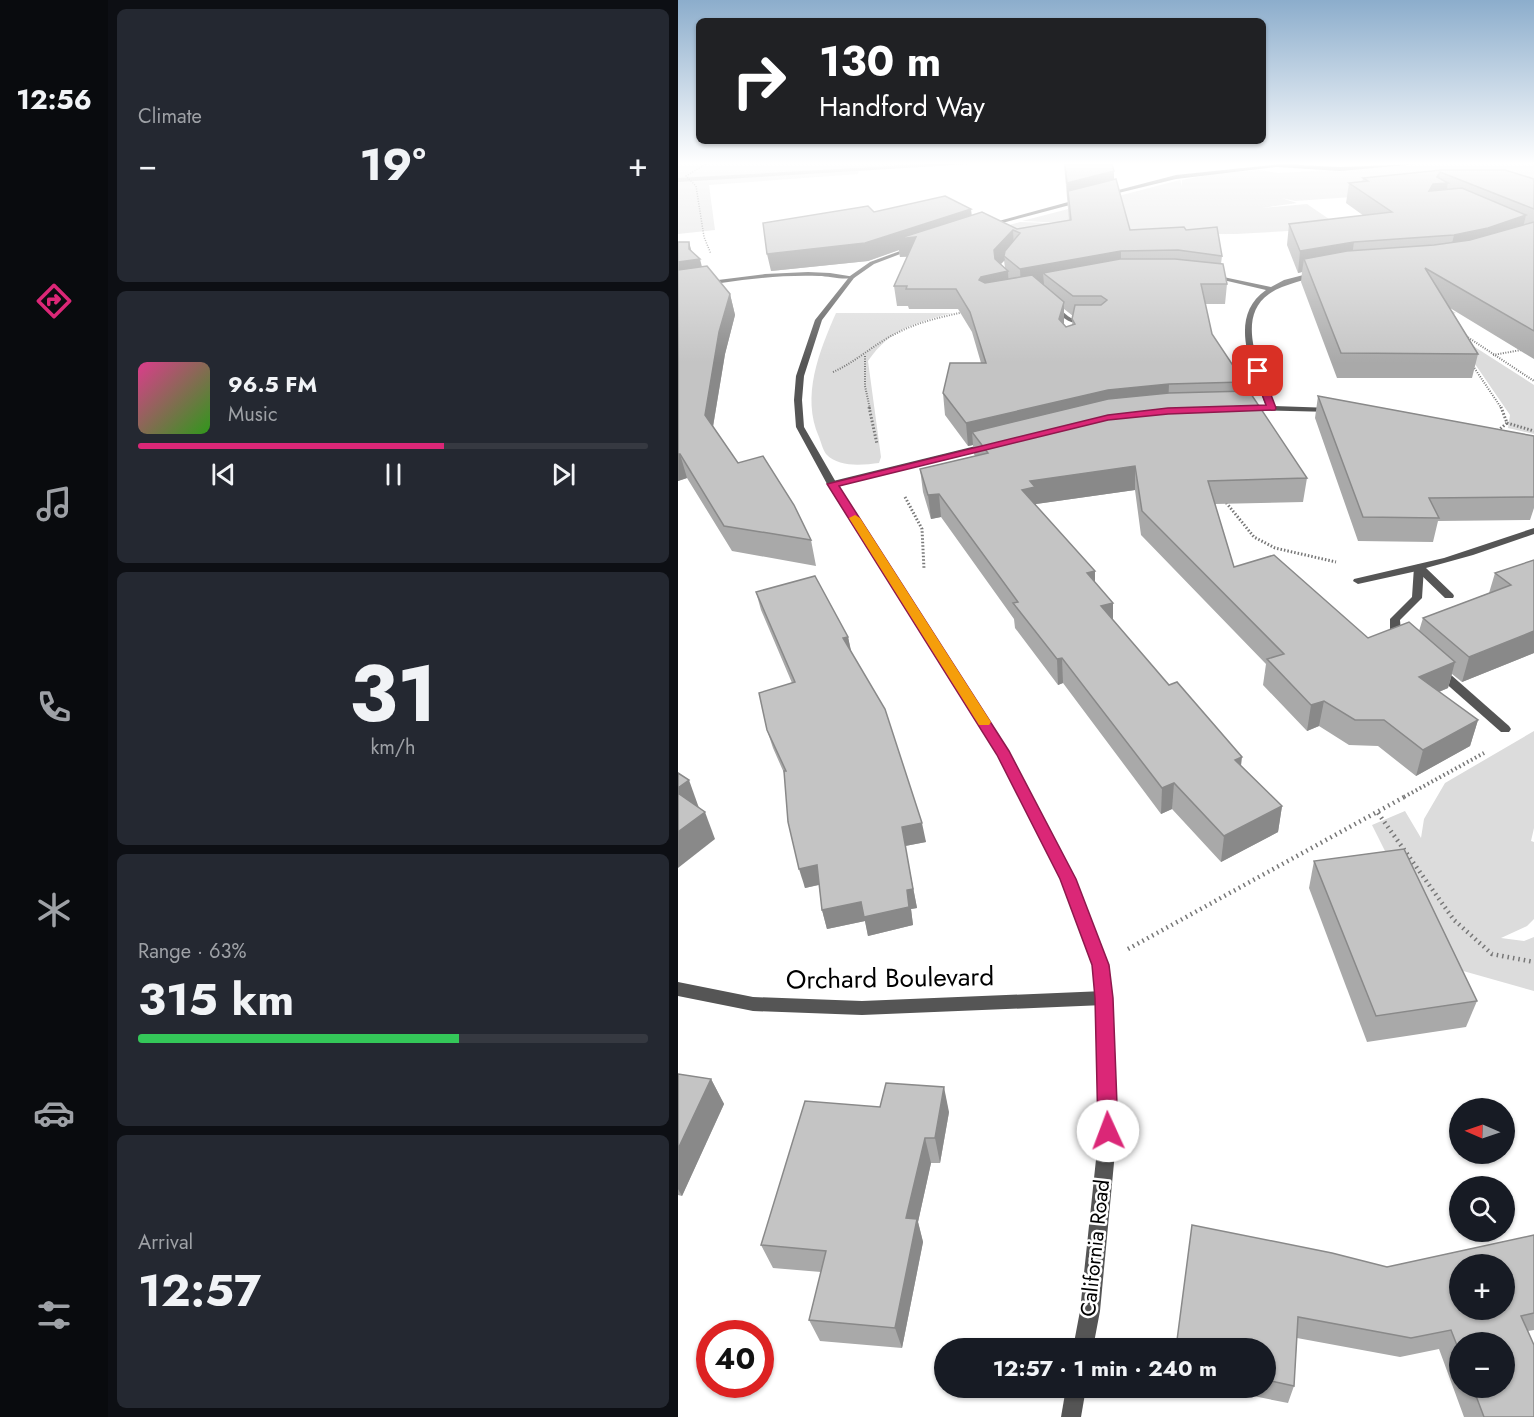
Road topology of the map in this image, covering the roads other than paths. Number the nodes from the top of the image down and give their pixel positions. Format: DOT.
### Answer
graph roads {
  1 [pos="919,246"];
  2 [pos="1323,272"];
  3 [pos="1200,274"];
  4 [pos="852,277"];
  5 [pos="678,287"];
  6 [pos="1271,289"];
  7 [pos="1048,302"];
  8 [pos="1071,321"];
  9 [pos="1091,321"];
  10 [pos="1069,331"];
  11 [pos="1236,408"];
  12 [pos="1271,408"];
  13 [pos="1342,410"];
  14 [pos="996,444"];
  15 [pos="832,484"];
  16 [pos="1534,531"];
  17 [pos="1419,567"];
  18 [pos="1358,581"];
  19 [pos="1449,596"];
  20 [pos="1413,647"];
  21 [pos="1430,662"];
  22 [pos="1505,729"];
  23 [pos="678,989"];
  24 [pos="1104,998"];
  25 [pos="1085,1338"];
  26 [pos="1074,1398"];
  27 [pos="1071,1417"];
  1 -- 4 [label="street, California Road"];
  2 -- 6 [label="street"];
  3 -- 6 [label="street"];
  4 -- 5 [label="street"];
  4 -- 15 [label="street, California Road"];
  6 -- 12 [label="street"];
  7 -- 8 [label="street"];
  8 -- 9 [label="street"];
  8 -- 10 [label="street"];
  11 -- 12 [label="street"];
  12 -- 13 [label="street"];
  14 -- 15 [label="street"];
  15 -- 24 [label="street, California Road"];
  16 -- 17 [label="street"];
  17 -- 18 [label="street"];
  17 -- 19 [label="street"];
  17 -- 20 [label="street"];
  21 -- 22 [label="street"];
  23 -- 24 [label="street, Orchard Boulevard"];
  24 -- 25 [label="street, California Road"];
  26 -- 27 [label="street"];
}
